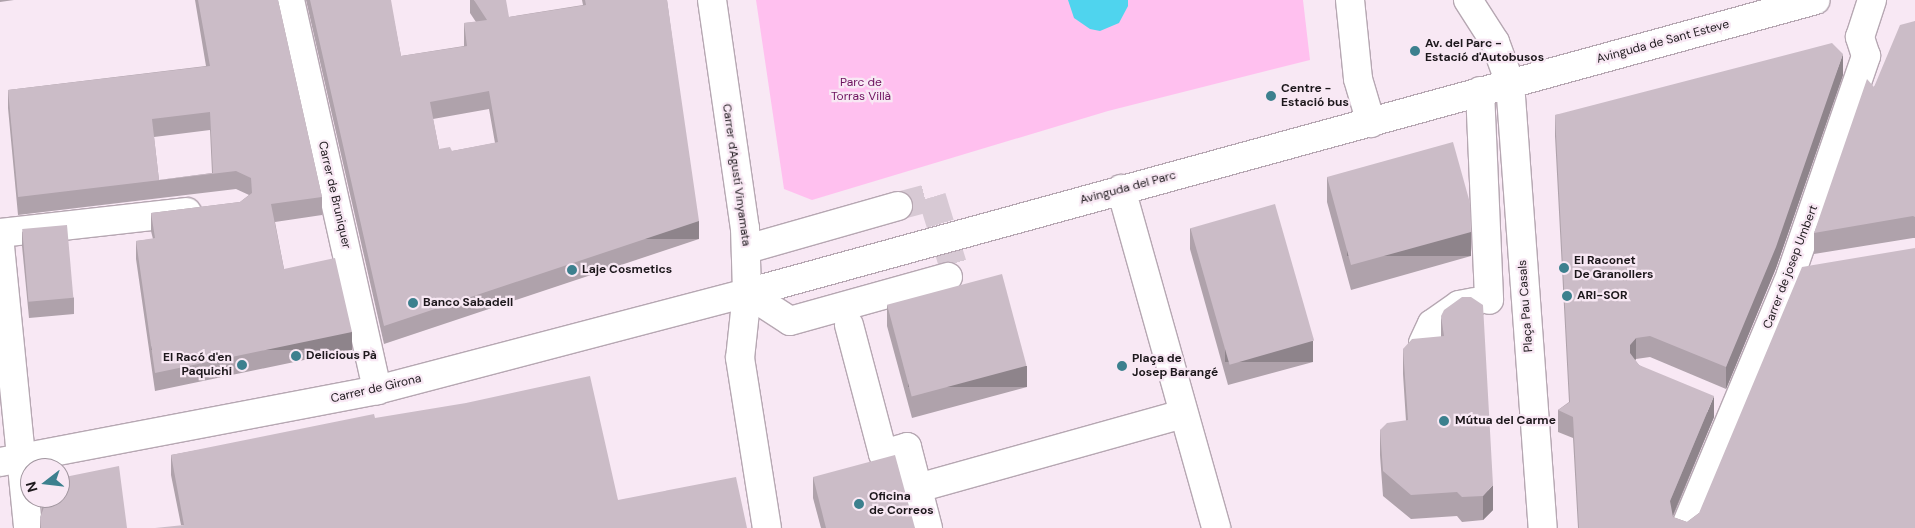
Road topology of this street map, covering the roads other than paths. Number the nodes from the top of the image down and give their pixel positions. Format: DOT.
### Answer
graph roads {
  1 [pos="290,0"];
  2 [pos="712,0"];
  3 [pos="1350,0"];
  4 [pos="1468,0"];
  5 [pos="1816,0"];
  6 [pos="1872,0"];
  7 [pos="1510,83"];
  8 [pos="1480,92"];
  9 [pos="1371,123"];
  10 [pos="1121,189"];
  11 [pos="898,206"];
  12 [pos="209,209"];
  13 [pos="0,233"];
  14 [pos="0,246"];
  15 [pos="746,249"];
  16 [pos="1820,269"];
  17 [pos="1791,274"];
  18 [pos="948,278"];
  19 [pos="747,293"];
  20 [pos="1526,298"];
  21 [pos="1489,300"];
  22 [pos="849,325"];
  23 [pos="1423,343"];
  24 [pos="377,390"];
  25 [pos="1183,414"];
  26 [pos="10,461"];
  27 [pos="918,488"];
  28 [pos="28,528"];
  29 [pos="767,528"];
  30 [pos="928,528"];
  31 [pos="1216,528"];
  32 [pos="1543,528"];
  33 [pos="1685,528"];
  1 -- 24 [label="street, Carrer de Bruniquer"];
  2 -- 15 [label="street, Carrer d'Agustí Vinyamata"];
  3 -- 9 [label="street"];
  4 -- 7 [label="street, Plaça Pau Casals"];
  5 -- 7 [label="street, Avinguda de Sant Esteve"];
  6 -- 17 [label="street, Carrer de josep Umbert"];
  7 -- 8 [label="street, Avinguda del Parc"];
  7 -- 20 [label="street, Plaça Pau Casals"];
  8 -- 9 [label="street, Avinguda del Parc"];
  8 -- 21 [label="street"];
  9 -- 10 [label="street, Avinguda del Parc"];
  10 -- 19 [label="street, Avinguda del Parc"];
  10 -- 25 [label="street"];
  11 -- 15 [label="street"];
  12 -- 13 [label="street"];
  14 -- 26 [label="street"];
  15 -- 19 [label="street, Carrer d'Agustí Vinyamata"];
  16 -- 17 [label="street"];
  17 -- 33 [label="street, Carrer de josep Umbert"];
  18 -- 19 [label="street"];
  19 -- 24 [label="street, Carrer de Girona"];
  19 -- 29 [label="street, Carrer d'Agustí Vinyamata"];
  20 -- 21 [label="street"];
  20 -- 32 [label="street, Plaça Pau Casals"];
  21 -- 23 [label="street"];
  22 -- 27 [label="street"];
  24 -- 26 [label="street, Carrer de Girona"];
  25 -- 27 [label="street"];
  25 -- 31 [label="street"];
  26 -- 28 [label="street"];
  27 -- 30 [label="street"];
}
